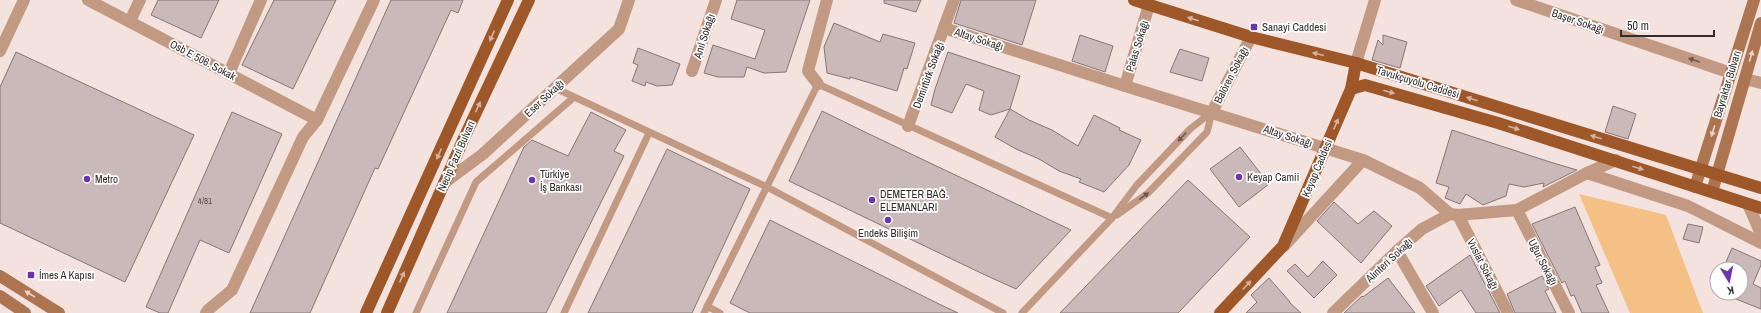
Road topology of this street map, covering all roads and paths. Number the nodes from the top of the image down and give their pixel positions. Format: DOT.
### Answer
graph roads {
  1 [pos="24,0"];
  2 [pos="88,0"];
  3 [pos="140,0"];
  4 [pos="261,0"];
  5 [pos="374,0"];
  6 [pos="508,0"];
  7 [pos="529,0"];
  8 [pos="629,0"];
  9 [pos="716,0"];
  10 [pos="827,0"];
  11 [pos="954,0"];
  12 [pos="1134,0"];
  13 [pos="1375,0"];
  14 [pos="1516,0"];
  15 [pos="1754,0"];
  16 [pos="1149,5"];
  17 [pos="130,21"];
  18 [pos="1761,23"];
  19 [pos="944,28"];
  20 [pos="1251,38"];
  21 [pos="0,51"];
  22 [pos="1356,63"];
  23 [pos="692,71"];
  24 [pos="1731,72"];
  25 [pos="229,73"];
  26 [pos="1745,79"];
  27 [pos="1761,83"];
  28 [pos="818,84"];
  29 [pos="1125,86"];
  30 [pos="555,88"];
  31 [pos="1352,88"];
  32 [pos="573,98"];
  33 [pos="1212,112"];
  34 [pos="318,120"];
  35 [pos="908,126"];
  36 [pos="649,133"];
  37 [pos="1326,148"];
  38 [pos="1363,160"];
  39 [pos="1616,160"];
  40 [pos="1701,168"];
  41 [pos="1587,173"];
  42 [pos="1719,174"];
  43 [pos="444,183"];
  44 [pos="1695,186"];
  45 [pos="767,187"];
  46 [pos="1761,188"];
  47 [pos="1712,192"];
  48 [pos="1748,204"];
  49 [pos="1761,208"];
  50 [pos="1517,210"];
  51 [pos="1454,214"];
  52 [pos="1112,218"];
  53 [pos="1761,234"];
  54 [pos="1761,243"];
  55 [pos="1283,246"];
  56 [pos="1397,251"];
  57 [pos="0,276"];
  58 [pos="0,296"];
  59 [pos="705,310"];
  60 [pos="420,312"];
  61 [pos="25,313"];
  62 [pos="59,313"];
  63 [pos="206,313"];
  64 [pos="366,313"];
  65 [pos="387,313"];
  66 [pos="564,313"];
  67 [pos="720,313"];
  68 [pos="1003,313"];
  69 [pos="1022,313"];
  70 [pos="1220,313"];
  71 [pos="1333,313"];
  72 [pos="1433,313"];
  73 [pos="1508,313"];
  74 [pos="1569,313"];
  1 -- 21 [label="street"];
  2 -- 17 [label="street, Osb E 506. Sokak"];
  3 -- 17 [label="street"];
  4 -- 25 [label="street"];
  5 -- 34 [label="street"];
  6 -- 64 [label="main road, Necip Fazıl Bulvarı, one-way"];
  43 -- 7 [label="main road, Necip Fazıl Bulvarı, one-way"];
  8 -- 30 [label="street, Eser Sokağı"];
  9 -- 23 [label="street, Anıl Sokağı"];
  10 -- 28 [label="street"];
  11 -- 19 [label="street, Demirtürk Sokağı"];
  12 -- 16 [label="main road, Tavukçuyolu Caddesi"];
  13 -- 22 [label="street"];
  24 -- 14 [label="street, Başer Sokağı, one-way"];
  15 -- 24 [label="street, Bayraktar Bulvarı"];
  20 -- 16 [label="main road, Tavukçuyolu Caddesi, one-way"];
  16 -- 29 [label="street, Palas Sokağı"];
  17 -- 25 [label="street, Osb E 506. Sokak"];
  26 -- 18 [label="street, Bayraktar Bulvarı, one-way"];
  19 -- 29 [label="street, Altay Sokağı"];
  19 -- 35 [label="street, Demirtürk Sokağı"];
  22 -- 20 [label="main road, Tavukçuyolu Caddesi, one-way"];
  20 -- 33 [label="street, Balören Sokağı"];
  22 -- 31 [label="main road, Keyap Caddesi"];
  40 -- 22 [label="main road, Tavukçuyolu Caddesi, one-way"];
  24 -- 40 [label="street, Bayraktar Bulvarı, one-way"];
  25 -- 34 [label="street, Osb E 506. Sokak"];
  26 -- 27 [label="street"];
  26 -- 42 [label="street, Bayraktar Bulvarı"];
  28 -- 35 [label="lane"];
  28 -- 45 [label="lane"];
  29 -- 33 [label="street, Altay Sokağı"];
  30 -- 32 [label="lane"];
  30 -- 43 [label="street, Eser Sokağı"];
  37 -- 31 [label="main road, Keyap Caddesi, one-way"];
  31 -- 39 [label="main road, Tavukçuyolu Caddesi, one-way"];
  32 -- 36 [label="lane"];
  32 -- 60 [label="lane"];
  33 -- 37 [label="street, Altay Sokağı"];
  33 -- 52 [label="lane, one-way"];
  52 -- 33 [label="lane, one-way"];
  34 -- 63 [label="street"];
  35 -- 52 [label="lane"];
  36 -- 45 [label="lane"];
  36 -- 66 [label="lane"];
  37 -- 38 [label="street, Altay Sokağı"];
  37 -- 55 [label="main road, Keyap Caddesi"];
  38 -- 51 [label="street, Altay Sokağı"];
  38 -- 55 [label="street, Keyap Caddesi"];
  39 -- 41 [label="street"];
  39 -- 44 [label="main road, Tavukçuyolu Caddesi, one-way"];
  40 -- 42 [label="main road, Tavukçuyolu Caddesi"];
  40 -- 44 [label="street"];
  41 -- 50 [label="street"];
  41 -- 54 [label="street"];
  42 -- 46 [label="main road, Tavukçuyolu Caddesi"];
  42 -- 47 [label="street, Bayraktar Bulvarı"];
  65 -- 43 [label="main road, Necip Fazıl Bulvarı, one-way"];
  44 -- 47 [label="main road, Tavukçuyolu Caddesi"];
  45 -- 59 [label="lane"];
  45 -- 68 [label="lane"];
  47 -- 48 [label="main road, Tavukçuyolu Caddesi"];
  48 -- 49 [label="main road, Tavukçuyolu Caddesi"];
  48 -- 53 [label="street"];
  50 -- 51 [label="street"];
  50 -- 74 [label="street, Uğur Sokağı"];
  51 -- 56 [label="street, Alınteri Sokağı"];
  51 -- 73 [label="street, Vuslat Sokağı"];
  52 -- 69 [label="lane"];
  70 -- 55 [label="main road, Keyap Caddesi, one-way"];
  56 -- 71 [label="street, Alınteri Sokağı"];
  56 -- 72 [label="street"];
  62 -- 57 [label="street, one-way"];
  58 -- 61 [label="street"];
  59 -- 67 [label="lane"];
}
